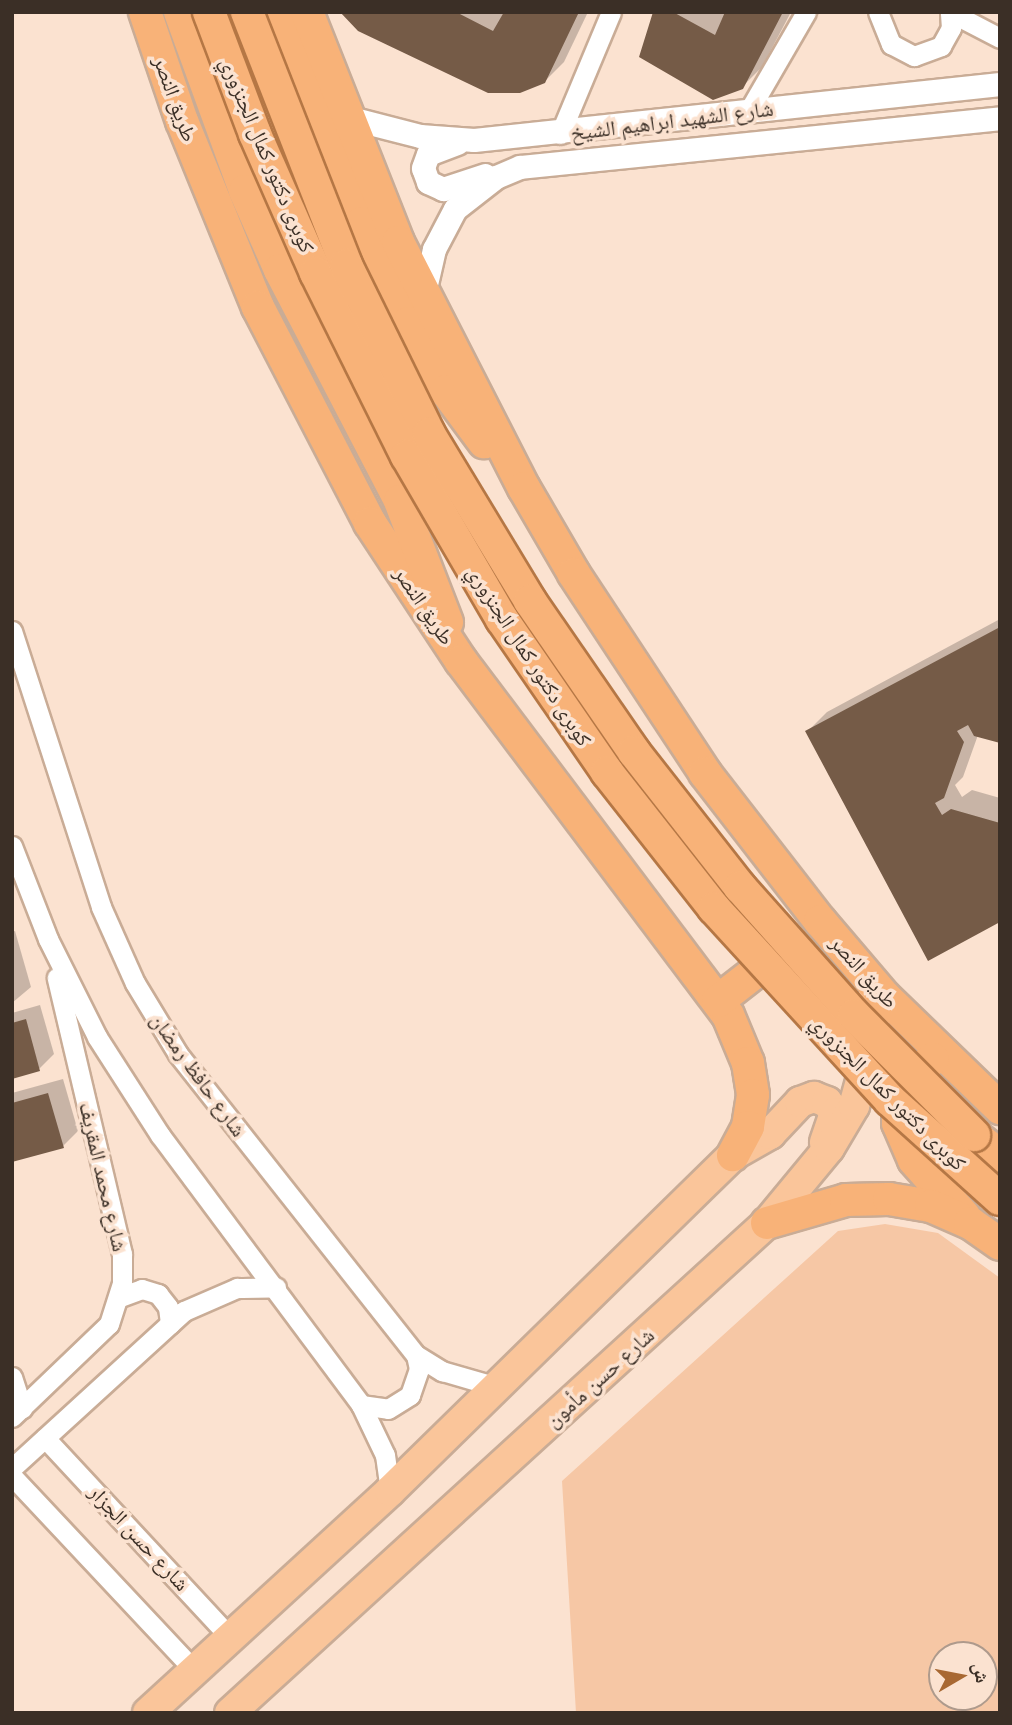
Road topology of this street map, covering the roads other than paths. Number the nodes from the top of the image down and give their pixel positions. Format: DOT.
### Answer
graph roads {
  1 [pos="145,12"];
  2 [pos="180,12"];
  3 [pos="209,12"];
  4 [pos="247,12"];
  5 [pos="280,12"];
  6 [pos="307,12"];
  7 [pos="611,12"];
  8 [pos="806,12"];
  9 [pos="878,12"];
  10 [pos="950,13"];
  11 [pos="1000,38"];
  12 [pos="1000,85"];
  13 [pos="748,112"];
  14 [pos="346,117"];
  15 [pos="1000,118"];
  16 [pos="560,134"];
  17 [pos="474,140"];
  18 [pos="520,167"];
  19 [pos="424,293"];
  20 [pos="524,488"];
  21 [pos="12,631"];
  22 [pos="461,661"];
  23 [pos="12,846"];
  24 [pos="820,921"];
  25 [pos="48,939"];
  26 [pos="874,984"];
  27 [pos="718,1001"];
  28 [pos="944,1054"];
  29 [pos="1000,1108"];
  30 [pos="733,1155"];
  31 [pos="1000,1156"];
  32 [pos="813,1167"];
  33 [pos="1000,1199"];
  34 [pos="767,1223"];
  35 [pos="970,1223"];
  36 [pos="1000,1244"];
  37 [pos="276,1287"];
  38 [pos="120,1297"];
  39 [pos="170,1324"];
  40 [pos="415,1355"];
  41 [pos="12,1377"];
  42 [pos="496,1387"];
  43 [pos="361,1405"];
  44 [pos="17,1413"];
  45 [pos="46,1438"];
  46 [pos="12,1468"];
  47 [pos="12,1476"];
  48 [pos="390,1491"];
  49 [pos="232,1639"];
  50 [pos="195,1671"];
  51 [pos="148,1713"];
  52 [pos="230,1713"];
  1 -- 22 [label="highway, طريق النصر"];
  2 -- 22 [label="highway"];
  3 -- 33 [label="highway, كوبرى دكتور كمال الجنزوري, bridge"];
  4 -- 31 [label="highway, كوبرى دكتور كمال الجنزوري, bridge"];
  5 -- 20 [label="highway"];
  6 -- 14 [label="highway, طريق النصر"];
  7 -- 16 [label="street"];
  8 -- 13 [label="street"];
  9 -- 10 [label="street"];
  10 -- 11 [label="street"];
  12 -- 13 [label="street, شارع الشهيد ابراهيم الشيخ"];
  13 -- 16 [label="street, شارع الشهيد ابراهيم الشيخ"];
  14 -- 17 [label="street, شارع الشهيد ابراهيم الشيخ"];
  14 -- 19 [label="highway, طريق النصر"];
  15 -- 18 [label="street, شارع الشهيد ابراهيم الشيخ"];
  16 -- 17 [label="street, شارع الشهيد ابراهيم الشيخ"];
  17 -- 18 [label="street"];
  18 -- 19 [label="street, شارع الشهيد ابراهيم الشيخ"];
  19 -- 20 [label="highway, طريق النصر"];
  20 -- 24 [label="highway, طريق النصر"];
  21 -- 40 [label="street, شارع حافظ رمضان"];
  22 -- 27 [label="highway, طريق النصر"];
  23 -- 25 [label="street"];
  24 -- 26 [label="highway, طريق النصر"];
  24 -- 27 [label="highway"];
  25 -- 37 [label="street"];
  25 -- 38 [label="street, شارع محمد المقريف"];
  26 -- 28 [label="highway, طريق النصر"];
  26 -- 32 [label="main road, شارع حسن مأمون"];
  27 -- 30 [label="highway, طريق النصر"];
  28 -- 29 [label="highway, طريق النصر"];
  28 -- 35 [label="highway"];
  30 -- 32 [label="main road"];
  30 -- 42 [label="main road"];
  32 -- 34 [label="main road, شارع حسن مأمون"];
  34 -- 35 [label="highway"];
  34 -- 52 [label="main road, شارع حسن مأمون"];
  35 -- 36 [label="highway"];
  37 -- 39 [label="street"];
  37 -- 43 [label="street"];
  38 -- 39 [label="street"];
  38 -- 44 [label="street, شارع محمد المقريف"];
  39 -- 45 [label="street"];
  40 -- 42 [label="street, شارع حافظ رمضان"];
  40 -- 43 [label="street"];
  41 -- 44 [label="street"];
  42 -- 48 [label="main road"];
  43 -- 48 [label="street"];
  45 -- 46 [label="street"];
  45 -- 49 [label="street, شارع حسن الجزار"];
  47 -- 50 [label="street"];
  48 -- 49 [label="main road"];
  49 -- 50 [label="main road"];
  50 -- 51 [label="main road"];
}
